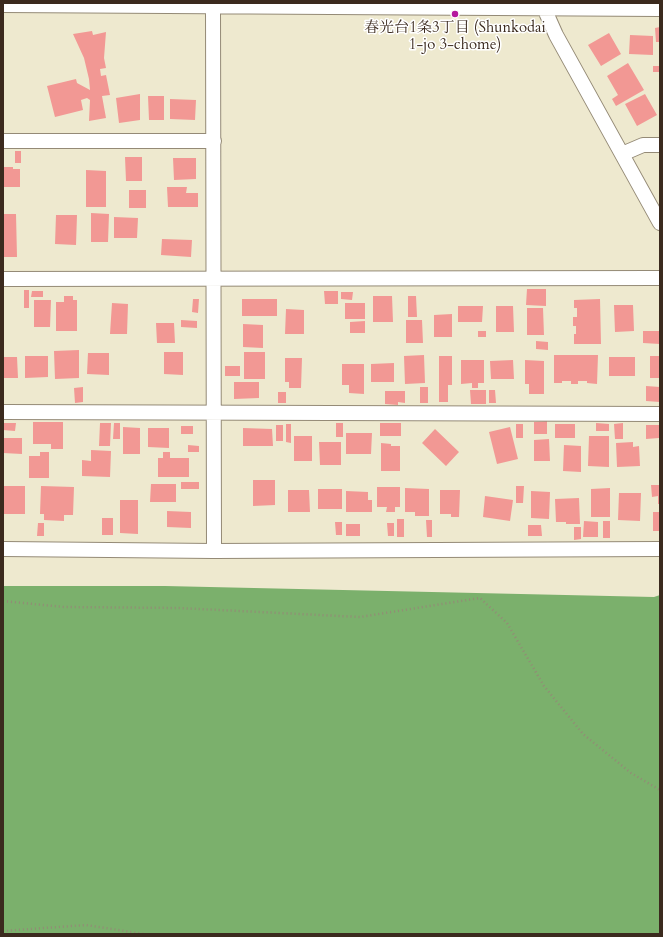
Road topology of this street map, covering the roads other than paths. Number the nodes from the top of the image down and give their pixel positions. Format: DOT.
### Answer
graph roads {
  1 [pos="3,5"];
  2 [pos="213,6"];
  3 [pos="544,6"];
  4 [pos="660,9"];
  5 [pos="3,141"];
  6 [pos="214,141"];
  7 [pos="660,145"];
  8 [pos="622,154"];
  9 [pos="660,222"];
  10 [pos="660,278"];
  11 [pos="3,280"];
  12 [pos="214,280"];
  13 [pos="3,412"];
  14 [pos="214,412"];
  15 [pos="660,414"];
  16 [pos="3,549"];
  17 [pos="660,549"];
  18 [pos="214,550"];
  1 -- 2 [label="street"];
  2 -- 3 [label="street"];
  2 -- 6 [label="street"];
  3 -- 4 [label="street"];
  3 -- 8 [label="street"];
  5 -- 6 [label="street"];
  6 -- 12 [label="street"];
  7 -- 8 [label="street"];
  8 -- 9 [label="street"];
  10 -- 12 [label="street"];
  11 -- 12 [label="street"];
  12 -- 14 [label="street"];
  13 -- 14 [label="street"];
  14 -- 15 [label="street"];
  14 -- 18 [label="street"];
  16 -- 18 [label="street"];
  17 -- 18 [label="street"];
}
